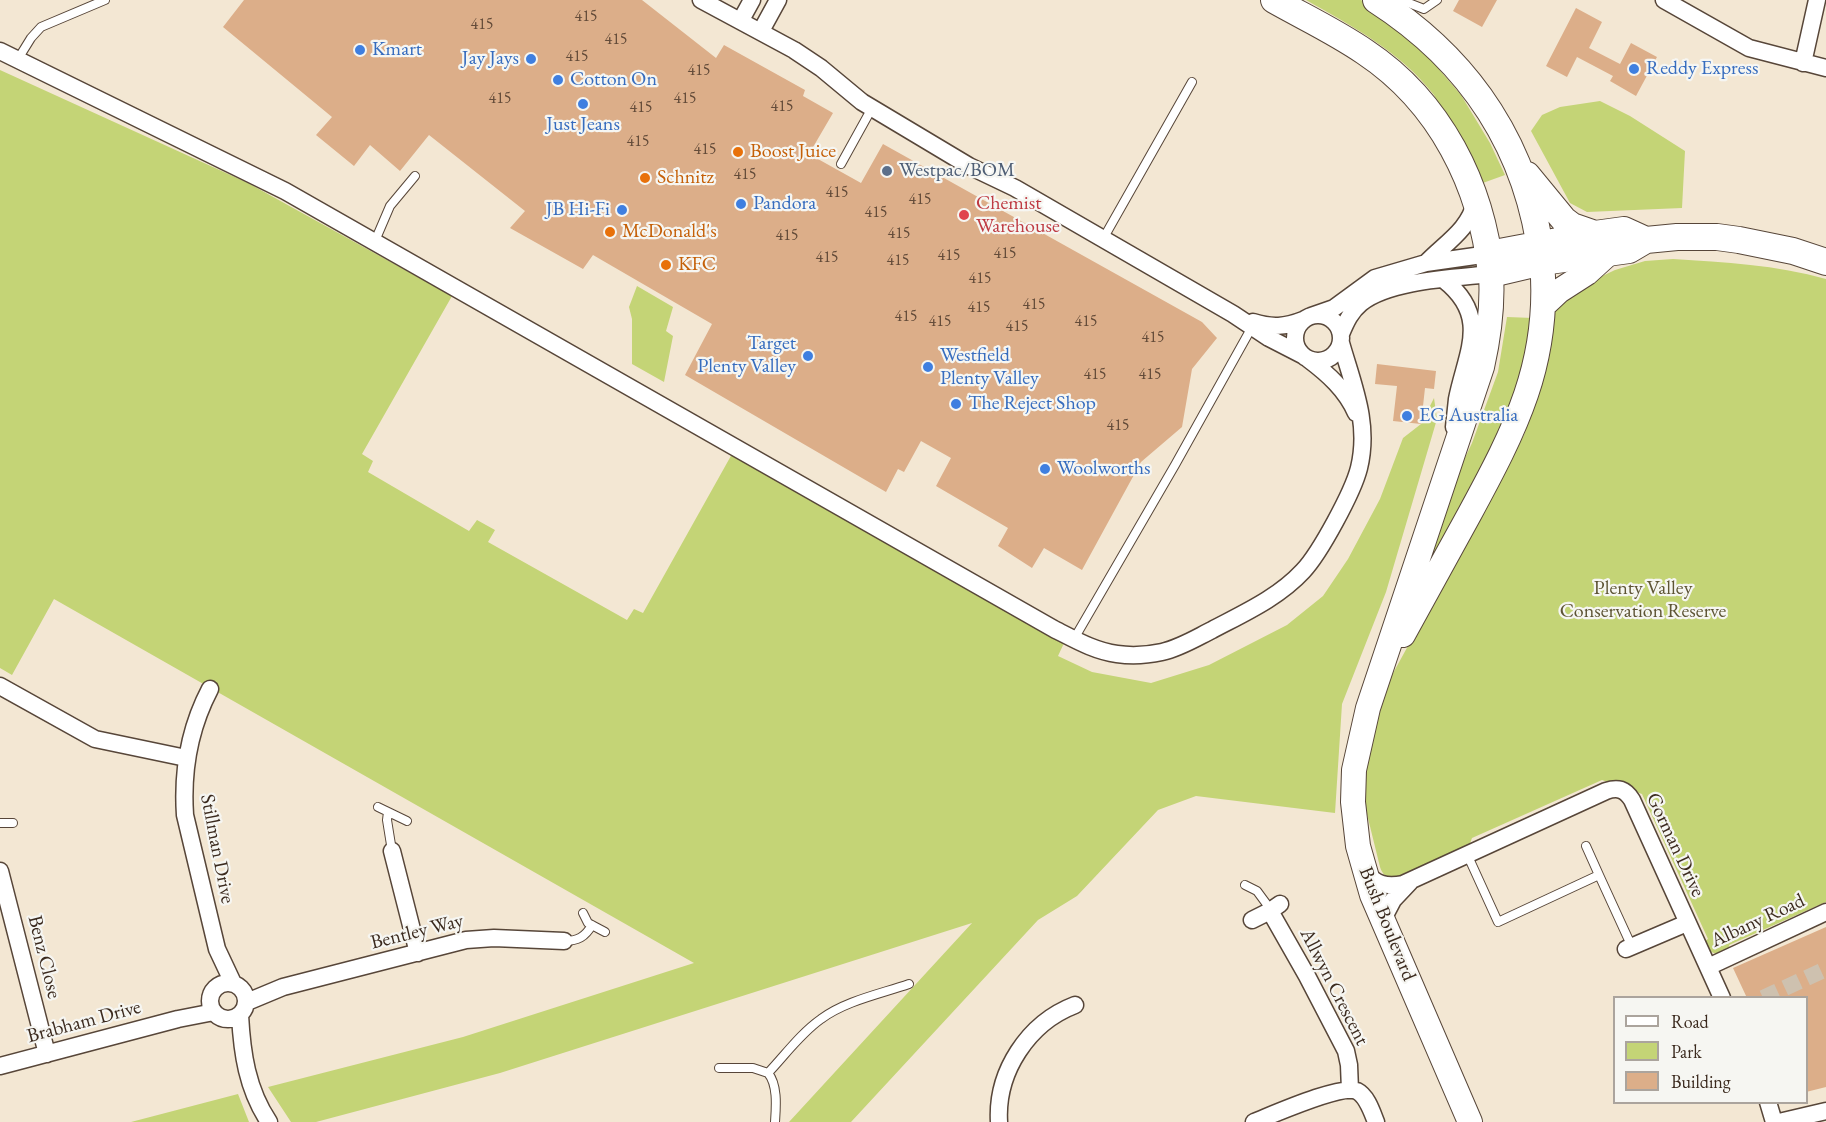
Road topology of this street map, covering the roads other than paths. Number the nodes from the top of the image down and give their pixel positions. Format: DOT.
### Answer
graph roads {
  1 [pos="105,0"];
  2 [pos="701,0"];
  3 [pos="752,0"];
  4 [pos="778,0"];
  5 [pos="1274,0"];
  6 [pos="1376,0"];
  7 [pos="1401,0"];
  8 [pos="1437,0"];
  9 [pos="1664,0"];
  10 [pos="1817,0"];
  11 [pos="741,20"];
  12 [pos="761,31"];
  13 [pos="0,51"];
  14 [pos="18,59"];
  15 [pos="1803,63"];
  16 [pos="1826,68"];
  17 [pos="1192,82"];
  18 [pos="872,108"];
  19 [pos="1516,160"];
  20 [pos="842,164"];
  21 [pos="416,176"];
  22 [pos="1476,198"];
  23 [pos="1103,239"];
  24 [pos="375,241"];
  25 [pos="1602,243"];
  26 [pos="1541,253"];
  27 [pos="1826,262"];
  28 [pos="1426,263"];
  29 [pos="1490,264"];
  30 [pos="1444,280"];
  31 [pos="1543,306"];
  32 [pos="1233,314"];
  33 [pos="1307,318"];
  34 [pos="1252,327"];
  35 [pos="1341,339"];
  36 [pos="1305,357"];
  37 [pos="1362,438"];
  38 [pos="1451,458"];
  39 [pos="1074,639"];
  40 [pos="1377,682"];
  41 [pos="0,686"];
  42 [pos="210,690"];
  43 [pos="186,758"];
  44 [pos="378,807"];
  45 [pos="388,812"];
  46 [pos="407,821"];
  47 [pos="0,823"];
  48 [pos="13,823"];
  49 [pos="1586,846"];
  50 [pos="392,851"];
  51 [pos="1467,854"];
  52 [pos="1363,869"];
  53 [pos="0,871"];
  54 [pos="1599,875"];
  55 [pos="1413,879"];
  56 [pos="1245,885"];
  57 [pos="1273,909"];
  58 [pos="1826,912"];
  59 [pos="584,913"];
  60 [pos="1252,920"];
  61 [pos="1382,921"];
  62 [pos="1687,923"];
  63 [pos="592,926"];
  64 [pos="605,932"];
  65 [pos="564,941"];
  66 [pos="1629,948"];
  67 [pos="418,953"];
  68 [pos="1708,967"];
  69 [pos="909,984"];
  70 [pos="1721,996"];
  71 [pos="229,1001"];
  72 [pos="1075,1005"];
  73 [pos="47,1054"];
  74 [pos="0,1066"];
  75 [pos="719,1068"];
  76 [pos="768,1073"];
  77 [pos="1350,1089"];
  78 [pos="1769,1104"];
  79 [pos="1826,1110"];
  80 [pos="269,1122"];
  81 [pos="775,1122"];
  82 [pos="999,1122"];
  83 [pos="1254,1122"];
  84 [pos="1376,1122"];
  85 [pos="1470,1122"];
  86 [pos="1774,1122"];
  87 [pos="1779,1122"];
  1 -- 14 [label="lane"];
  2 -- 11 [label="street"];
  3 -- 11 [label="street"];
  4 -- 12 [label="street"];
  5 -- 22 [label="main road"];
  6 -- 19 [label="main road"];
  7 -- 8 [label="lane"];
  9 -- 15 [label="street"];
  10 -- 15 [label="street"];
  11 -- 12 [label="street"];
  12 -- 18 [label="street"];
  13 -- 14 [label="street"];
  14 -- 24 [label="street"];
  15 -- 16 [label="street"];
  17 -- 23 [label="lane"];
  18 -- 20 [label="lane"];
  18 -- 23 [label="street"];
  19 -- 25 [label="main road"];
  19 -- 26 [label="main road"];
  21 -- 24 [label="lane"];
  22 -- 28 [label="street"];
  22 -- 29 [label="main road"];
  23 -- 32 [label="street"];
  24 -- 39 [label="street"];
  25 -- 26 [label="main road"];
  25 -- 27 [label="main road"];
  25 -- 31 [label="main road"];
  26 -- 29 [label="main road"];
  26 -- 31 [label="main road, Bush Boulevard"];
  28 -- 29 [label="street"];
  28 -- 33 [label="street"];
  29 -- 30 [label="street"];
  29 -- 38 [label="main road, Bush Boulevard"];
  30 -- 35 [label="street"];
  30 -- 38 [label="street"];
  31 -- 40 [label="main road, Bush Boulevard"];
  32 -- 33 [label="street"];
  32 -- 34 [label="street"];
  33 -- 35 [label="street"];
  33 -- 36 [label="street"];
  34 -- 36 [label="street"];
  34 -- 39 [label="lane"];
  35 -- 36 [label="street"];
  35 -- 37 [label="street"];
  36 -- 37 [label="street"];
  37 -- 39 [label="street"];
  38 -- 40 [label="main road, Bush Boulevard"];
  40 -- 52 [label="main road, Bush Boulevard"];
  41 -- 43 [label="street"];
  42 -- 43 [label="street, Stillman Drive"];
  43 -- 71 [label="street, Stillman Drive"];
  44 -- 45 [label="lane"];
  45 -- 46 [label="lane"];
  45 -- 50 [label="lane"];
  47 -- 48 [label="lane"];
  49 -- 54 [label="lane"];
  50 -- 67 [label="street"];
  51 -- 54 [label="lane"];
  51 -- 55 [label="street, Gorman Drive"];
  51 -- 62 [label="street, Gorman Drive"];
  52 -- 55 [label="street"];
  52 -- 61 [label="main road, Bush Boulevard"];
  53 -- 73 [label="street, Benz Close"];
  54 -- 66 [label="lane"];
  55 -- 61 [label="street"];
  56 -- 57 [label="lane"];
  57 -- 60 [label="street"];
  57 -- 77 [label="street, Allwyn Crescent"];
  58 -- 68 [label="street, Albany Road"];
  59 -- 63 [label="lane"];
  61 -- 85 [label="main road, Bush Boulevard"];
  62 -- 66 [label="street"];
  62 -- 68 [label="street, Gorman Drive"];
  63 -- 64 [label="lane"];
  63 -- 65 [label="lane"];
  65 -- 67 [label="street, Bentley Way"];
  67 -- 71 [label="street, Bentley Way"];
  68 -- 70 [label="street, Gorman Drive"];
  69 -- 76 [label="lane"];
  71 -- 73 [label="street, Brabham Drive"];
  71 -- 80 [label="street, Stillman Drive"];
  72 -- 82 [label="street"];
  73 -- 74 [label="street, Brabham Drive"];
  75 -- 76 [label="lane"];
  76 -- 81 [label="lane"];
  77 -- 83 [label="street"];
  77 -- 84 [label="street"];
  78 -- 86 [label="street"];
  79 -- 87 [label="street"];
}
